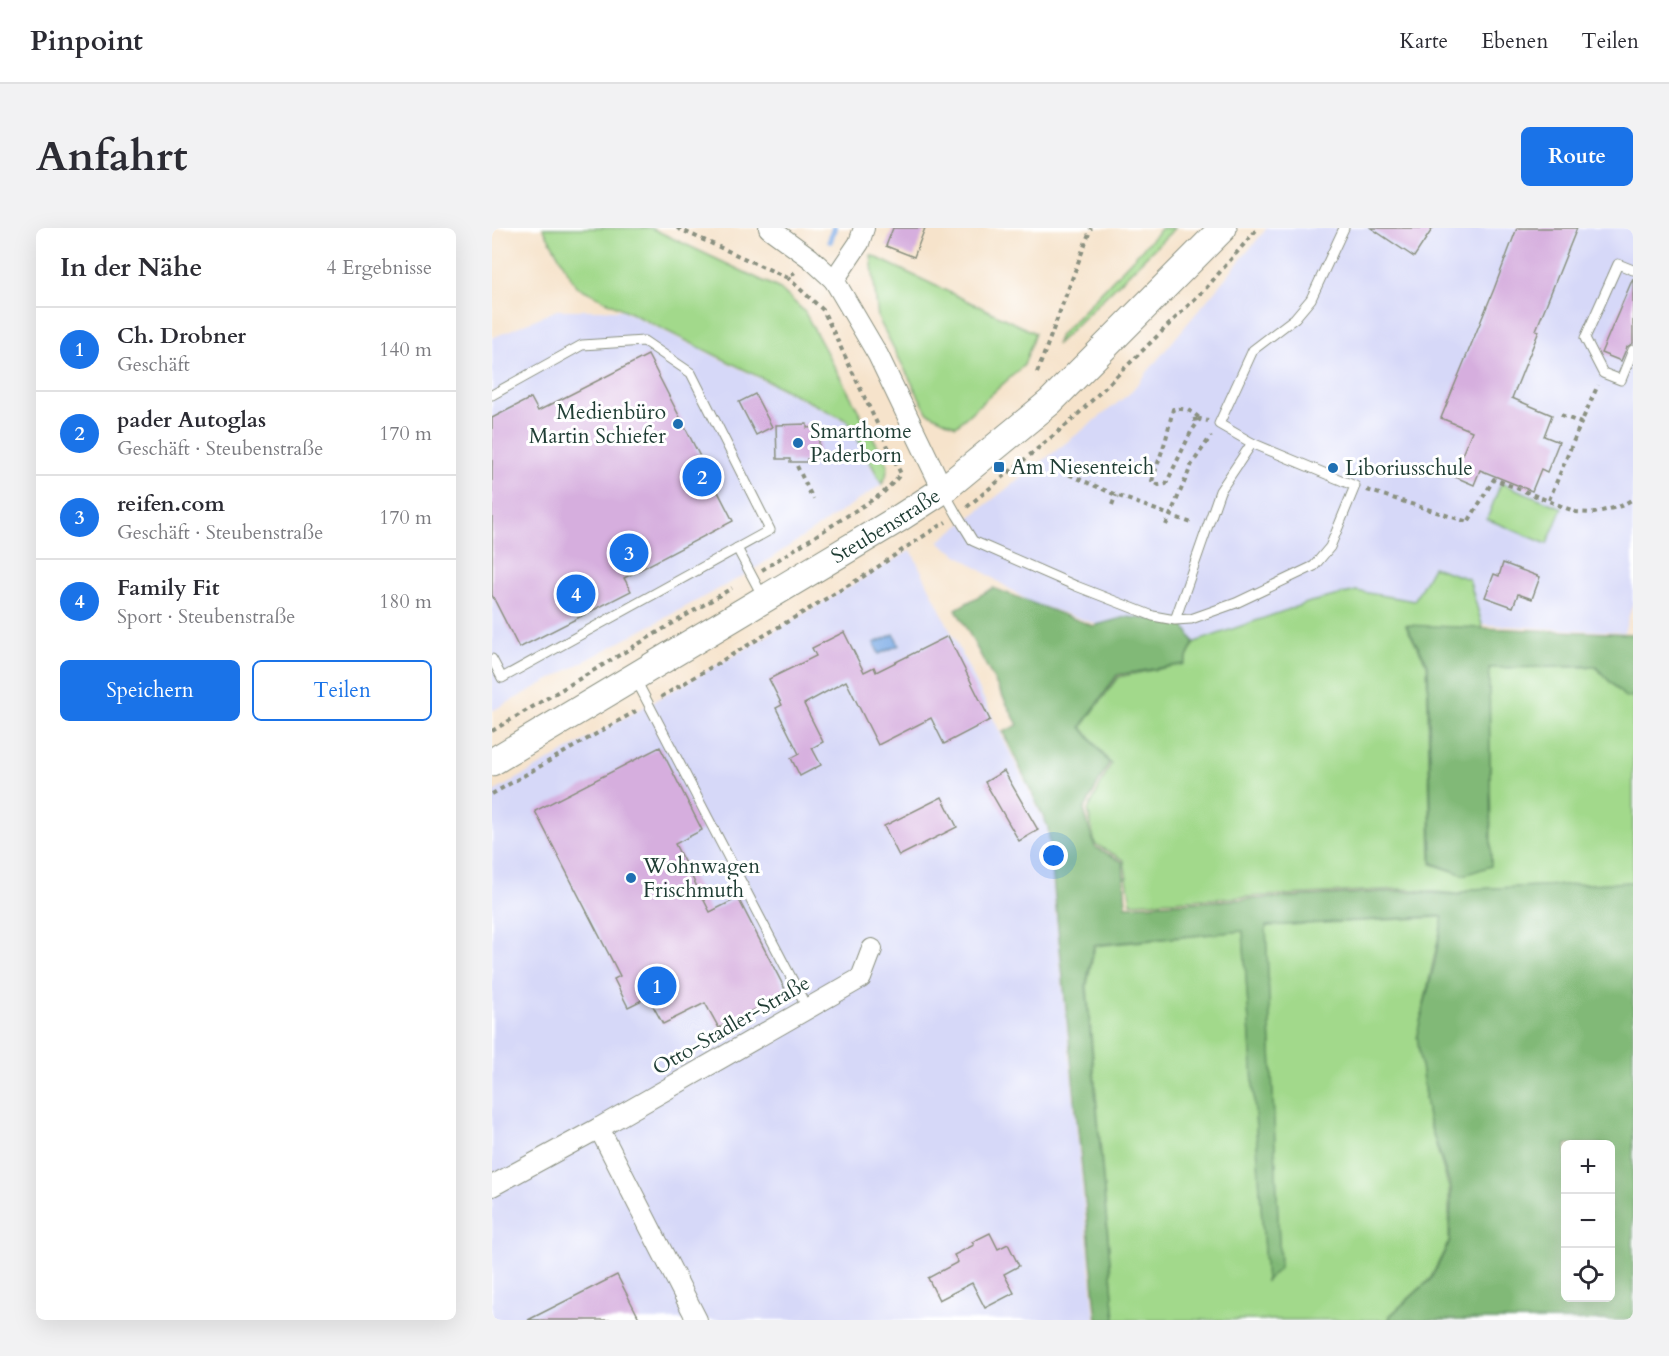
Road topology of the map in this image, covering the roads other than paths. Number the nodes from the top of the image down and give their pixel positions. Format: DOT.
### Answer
graph roads {
  1 [pos="769,228"];
  2 [pos="864,228"];
  3 [pos="1223,228"];
  4 [pos="1344,228"];
  5 [pos="1633,270"];
  6 [pos="834,280"];
  7 [pos="1633,350"];
  8 [pos="492,395"];
  9 [pos="1252,442"];
  10 [pos="943,490"];
  11 [pos="737,548"];
  12 [pos="758,588"];
  13 [pos="1175,620"];
  14 [pos="492,659"];
  15 [pos="634,677"];
  16 [pos="494,755"];
  17 [pos="872,949"];
  18 [pos="807,1008"];
  19 [pos="599,1128"];
  20 [pos="492,1186"];
  21 [pos="698,1320"];
  1 -- 6 [label="street"];
  2 -- 6 [label="street"];
  3 -- 10 [label="street, Steubenstraße"];
  4 -- 9 [label="lane"];
  5 -- 7 [label="lane"];
  6 -- 10 [label="street"];
  8 -- 11 [label="lane"];
  9 -- 13 [label="lane"];
  9 -- 13 [label="lane"];
  10 -- 12 [label="street, Steubenstraße"];
  10 -- 13 [label="lane"];
  11 -- 12 [label="lane"];
  11 -- 14 [label="lane"];
  12 -- 15 [label="street, Steubenstraße"];
  15 -- 16 [label="street, Steubenstraße"];
  15 -- 18 [label="lane"];
  17 -- 18 [label="street, Otto-Stadler-Straße"];
  18 -- 19 [label="street, Otto-Stadler-Straße"];
  19 -- 20 [label="street, Otto-Stadler-Straße"];
  19 -- 21 [label="street"];
}
